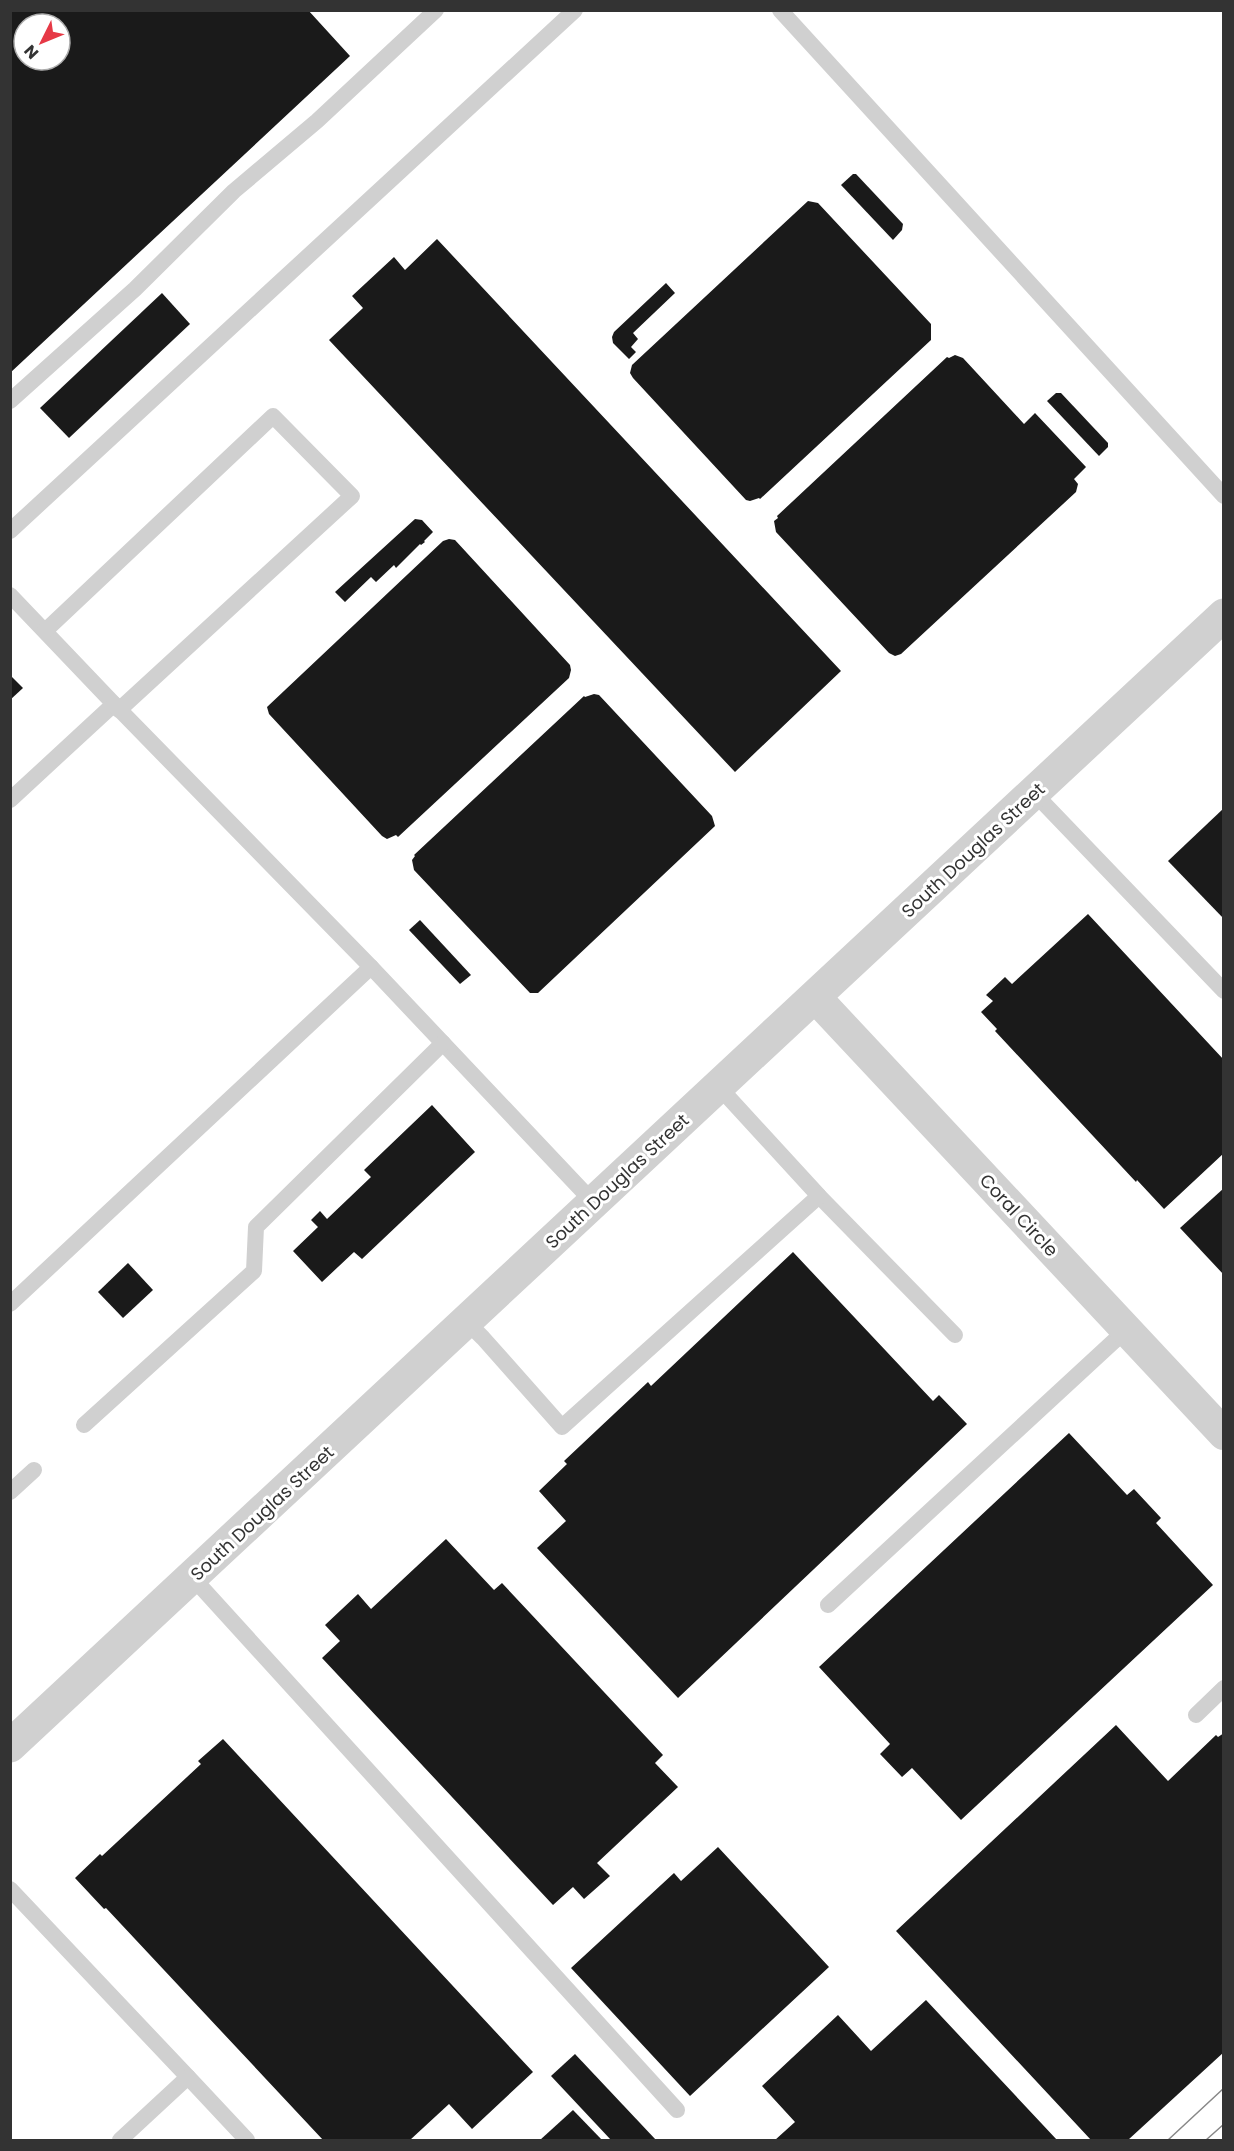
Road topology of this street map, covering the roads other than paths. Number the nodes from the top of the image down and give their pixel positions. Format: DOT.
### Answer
graph roads {
  1 [pos="436,10"];
  2 [pos="574,10"];
  3 [pos="780,10"];
  4 [pos="10,401"];
  5 [pos="1224,496"];
  6 [pos="10,531"];
  7 [pos="10,595"];
  8 [pos="1224,615"];
  9 [pos="45,631"];
  10 [pos="116,707"];
  11 [pos="1034,793"];
  12 [pos="10,800"];
  13 [pos="371,967"];
  14 [pos="1224,991"];
  15 [pos="815,997"];
  16 [pos="443,1043"];
  17 [pos="719,1087"];
  18 [pos="819,1196"];
  19 [pos="594,1203"];
  20 [pos="10,1304"];
  21 [pos="466,1322"];
  22 [pos="1126,1329"];
  23 [pos="955,1335"];
  24 [pos="84,1425"];
  25 [pos="1224,1434"];
  26 [pos="34,1470"];
  27 [pos="10,1492"];
  28 [pos="193,1578"];
  29 [pos="828,1605"];
  30 [pos="1224,1688"];
  31 [pos="1196,1715"];
  32 [pos="10,1746"];
  33 [pos="10,1889"];
  34 [pos="188,2077"];
  35 [pos="677,2110"];
  36 [pos="120,2140"];
  37 [pos="247,2140"];
  1 -- 4 [label="lane"];
  2 -- 6 [label="lane"];
  3 -- 5 [label="lane"];
  7 -- 9 [label="lane"];
  8 -- 11 [label="street, South Douglas Street"];
  9 -- 10 [label="lane"];
  9 -- 10 [label="lane"];
  10 -- 12 [label="lane"];
  10 -- 13 [label="lane"];
  11 -- 14 [label="lane"];
  11 -- 15 [label="street, South Douglas Street"];
  13 -- 16 [label="lane"];
  13 -- 20 [label="lane"];
  15 -- 17 [label="street, South Douglas Street"];
  15 -- 22 [label="street, Coral Circle"];
  16 -- 19 [label="lane"];
  16 -- 24 [label="lane"];
  17 -- 18 [label="lane"];
  17 -- 19 [label="street, South Douglas Street"];
  18 -- 21 [label="lane"];
  18 -- 23 [label="lane"];
  19 -- 21 [label="street, South Douglas Street"];
  21 -- 28 [label="street, South Douglas Street"];
  22 -- 25 [label="street, Coral Circle"];
  22 -- 29 [label="lane"];
  26 -- 27 [label="lane"];
  28 -- 32 [label="street, South Douglas Street"];
  28 -- 35 [label="lane"];
  30 -- 31 [label="lane"];
  33 -- 34 [label="lane"];
  34 -- 36 [label="lane"];
  34 -- 37 [label="lane"];
}
